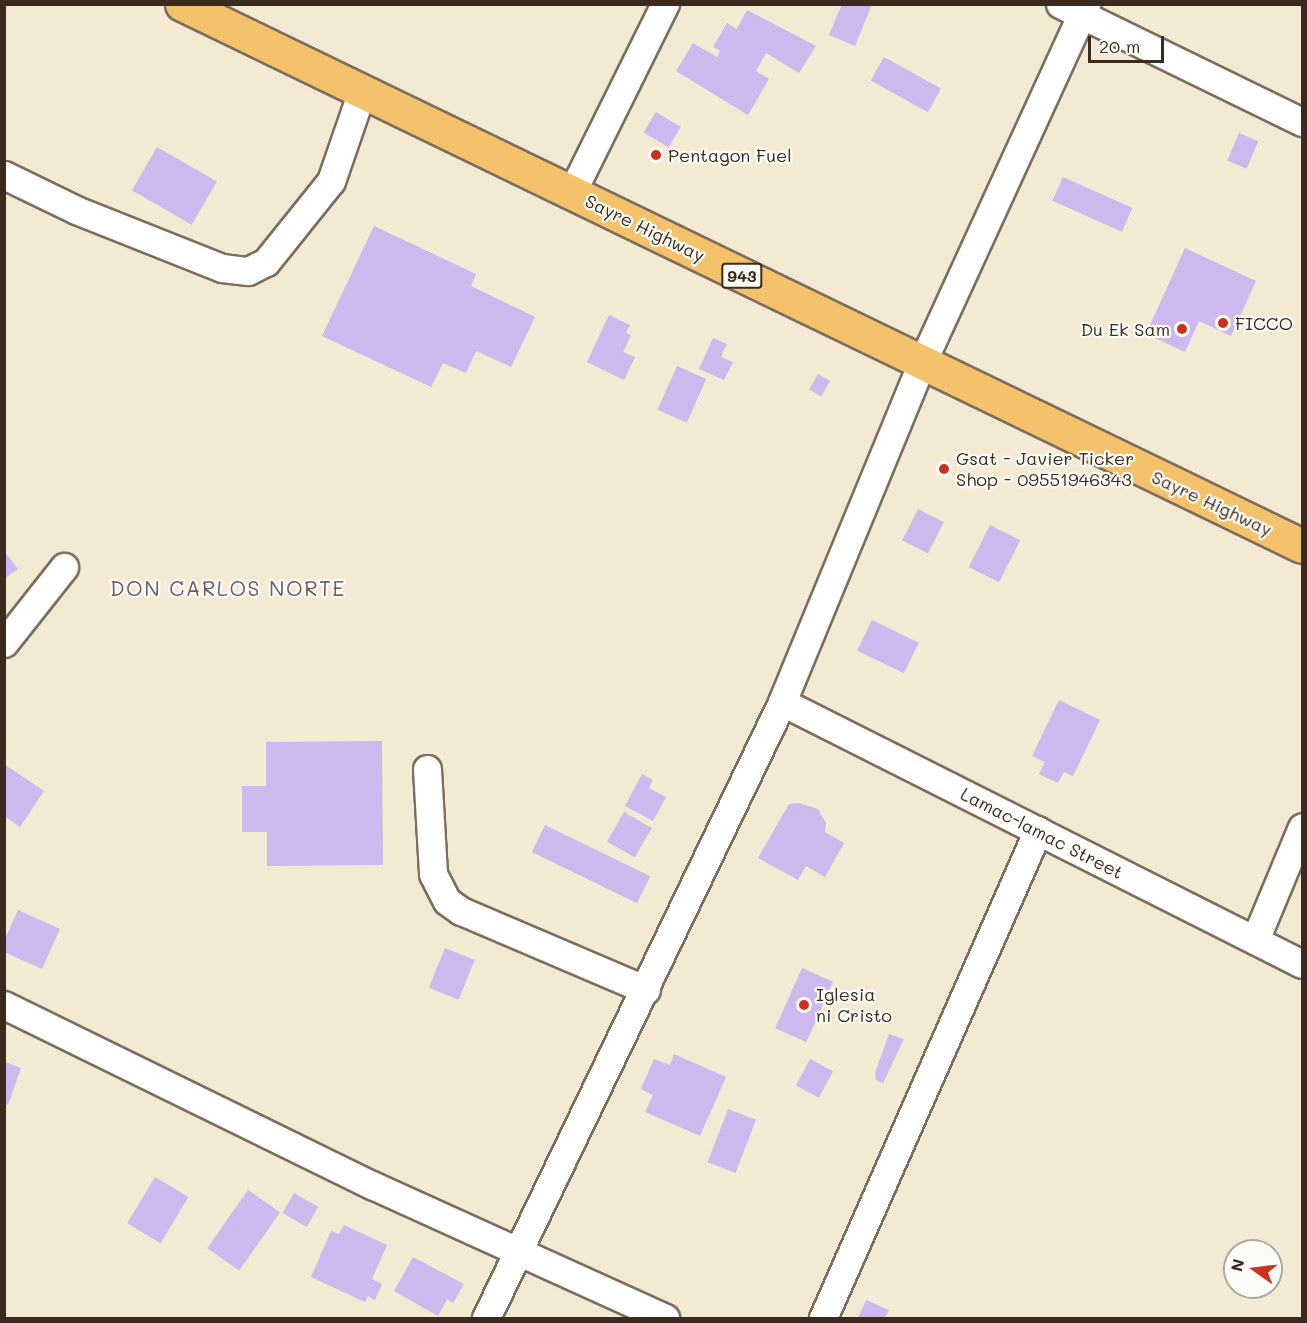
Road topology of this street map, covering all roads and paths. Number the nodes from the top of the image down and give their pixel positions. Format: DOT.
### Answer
graph roads {
  1 [pos="182,4"];
  2 [pos="665,4"];
  3 [pos="1076,8"];
  4 [pos="362,91"];
  5 [pos="1302,122"];
  6 [pos="4,175"];
  7 [pos="572,192"];
  8 [pos="921,365"];
  9 [pos="1302,546"];
  10 [pos="64,567"];
  11 [pos="4,643"];
  12 [pos="782,702"];
  13 [pos="427,769"];
  14 [pos="1302,827"];
  15 [pos="1038,830"];
  16 [pos="1255,940"];
  17 [pos="1302,963"];
  18 [pos="645,990"];
  19 [pos="4,1005"];
  20 [pos="520,1255"];
  21 [pos="486,1318"];
  22 [pos="665,1318"];
  23 [pos="823,1318"];
  1 -- 4 [label="highway, Sayre Highway / 943"];
  2 -- 7 [label="street"];
  3 -- 5 [label="street"];
  3 -- 8 [label="street"];
  4 -- 6 [label="street"];
  4 -- 7 [label="highway, Sayre Highway / 943"];
  7 -- 8 [label="highway, Sayre Highway / 943"];
  8 -- 9 [label="highway, Sayre Highway / 943"];
  8 -- 12 [label="street"];
  10 -- 11 [label="street"];
  12 -- 15 [label="street, Lamac-lamac Street"];
  12 -- 18 [label="street"];
  13 -- 18 [label="street"];
  14 -- 16 [label="street"];
  15 -- 16 [label="street, Lamac-lamac Street"];
  15 -- 23 [label="street"];
  16 -- 17 [label="street, Lamac-lamac Street"];
  18 -- 20 [label="street"];
  19 -- 20 [label="street"];
  20 -- 21 [label="street"];
  20 -- 22 [label="street"];
}
